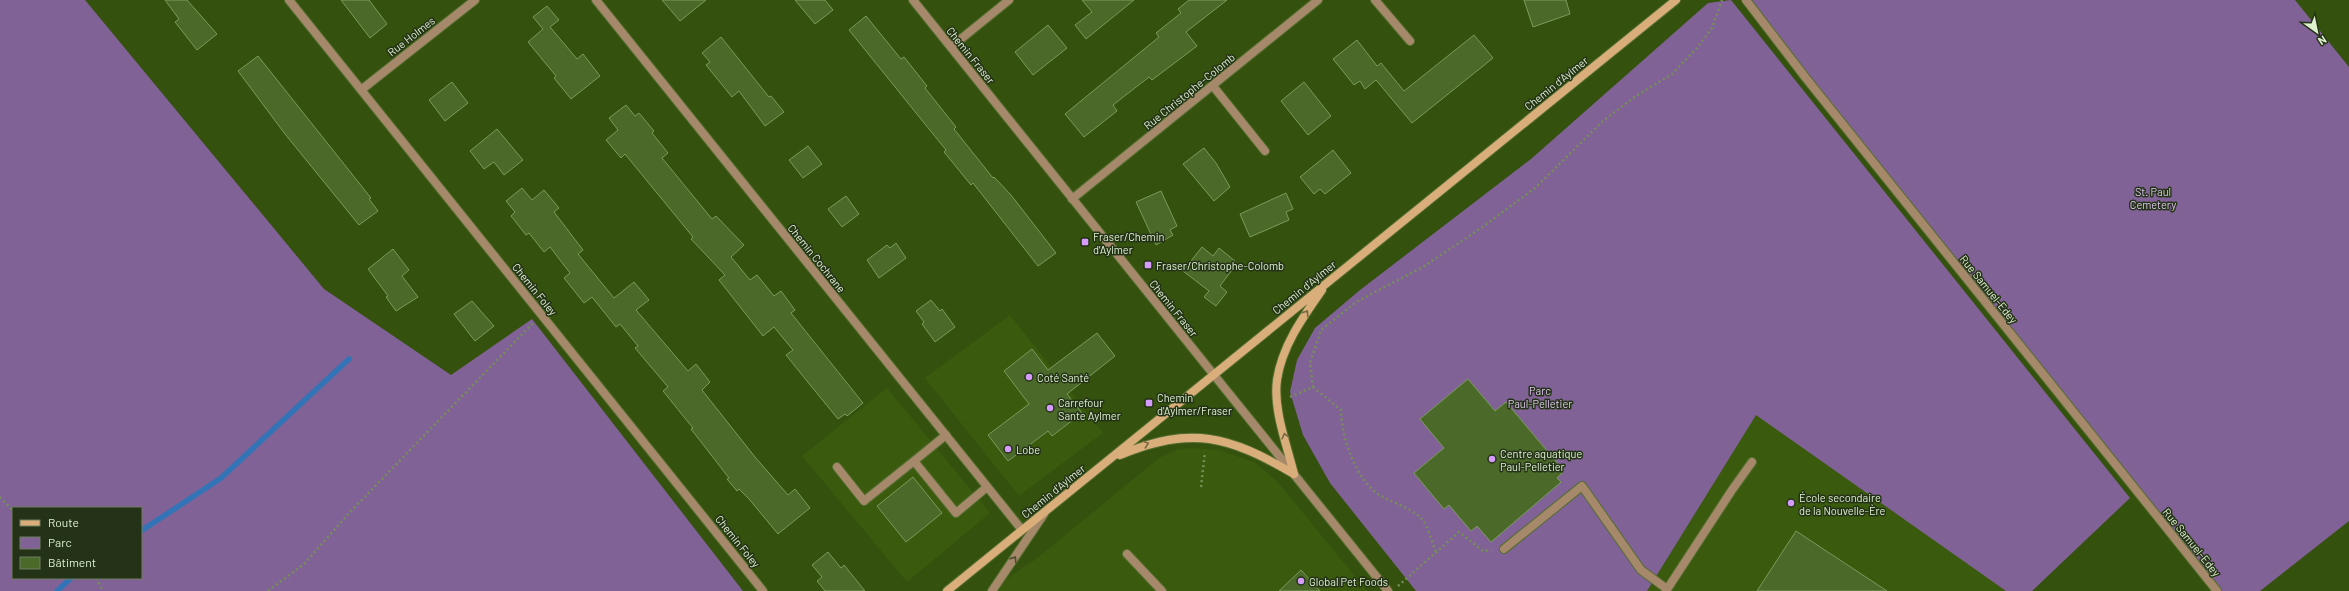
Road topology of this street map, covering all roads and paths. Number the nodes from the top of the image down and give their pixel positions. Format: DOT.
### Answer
graph roads {
  1 [pos="289,0"];
  2 [pos="475,0"];
  3 [pos="596,0"];
  4 [pos="913,0"];
  5 [pos="1010,0"];
  6 [pos="1318,0"];
  7 [pos="1375,0"];
  8 [pos="1676,0"];
  9 [pos="1722,0"];
  10 [pos="1746,0"];
  11 [pos="1410,42"];
  12 [pos="951,47"];
  13 [pos="1213,86"];
  14 [pos="361,90"];
  15 [pos="1265,151"];
  16 [pos="1072,199"];
  17 [pos="1328,282"];
  18 [pos="541,314"];
  19 [pos="1214,375"];
  20 [pos="1313,387"];
  21 [pos="1288,398"];
  22 [pos="946,435"];
  23 [pos="1205,452"];
  24 [pos="1110,459"];
  25 [pos="914,461"];
  26 [pos="1752,462"];
  27 [pos="837,467"];
  28 [pos="1294,474"];
  29 [pos="987,487"];
  30 [pos="1201,487"];
  31 [pos="0,497"];
  32 [pos="12,510"];
  33 [pos="1045,512"];
  34 [pos="1022,530"];
  35 [pos="1504,549"];
  36 [pos="1436,552"];
  37 [pos="1127,554"];
  38 [pos="97,579"];
  39 [pos="1387,590"];
  40 [pos="1667,590"];
  41 [pos="103,591"];
  42 [pos="268,591"];
  43 [pos="763,591"];
  44 [pos="947,591"];
  45 [pos="992,591"];
  46 [pos="1162,591"];
  47 [pos="2217,591"];
  1 -- 14 [label="street, Chemin Foley"];
  2 -- 14 [label="street, Rue Holmes"];
  3 -- 22 [label="street, Chemin Cochrane"];
  4 -- 12 [label="street, Chemin Fraser"];
  5 -- 12 [label="street"];
  6 -- 13 [label="street, Rue Christophe-Colomb"];
  7 -- 11 [label="street"];
  8 -- 17 [label="main road, Chemin d'Aylmer"];
  9 -- 20 [label="path"];
  10 -- 47 [label="street, Rue Samuel-Edey"];
  12 -- 16 [label="street, Chemin Fraser"];
  13 -- 15 [label="street"];
  13 -- 16 [label="street, Rue Christophe-Colomb"];
  14 -- 18 [label="street, Chemin Foley"];
  16 -- 19 [label="street, Chemin Fraser"];
  17 -- 19 [label="main road, Chemin d'Aylmer"];
  28 -- 17 [label="main road, one-way"];
  18 -- 42 [label="path"];
  18 -- 43 [label="street, Chemin Foley"];
  19 -- 24 [label="main road, Chemin d'Aylmer"];
  19 -- 28 [label="street, Chemin Fraser"];
  20 -- 21 [label="path"];
  20 -- 36 [label="path"];
  22 -- 25 [label="street"];
  22 -- 29 [label="street, Chemin Cochrane"];
  23 -- 30 [label="path"];
  24 -- 28 [label="main road, one-way"];
  24 -- 33 [label="main road, Chemin d'Aylmer"];
  25 -- 27 [label="street"];
  25 -- 29 [label="street"];
  26 -- 40 [label="street"];
  28 -- 39 [label="street, Chemin Fraser"];
  29 -- 34 [label="street, Chemin Cochrane"];
  31 -- 32 [label="path"];
  33 -- 34 [label="main road, Chemin d'Aylmer"];
  45 -- 33 [label="street, one-way"];
  34 -- 44 [label="main road, Chemin d'Aylmer"];
  35 -- 36 [label="path"];
  35 -- 40 [label="street"];
  36 -- 39 [label="path"];
  37 -- 46 [label="street"];
  38 -- 41 [label="path"];
}
